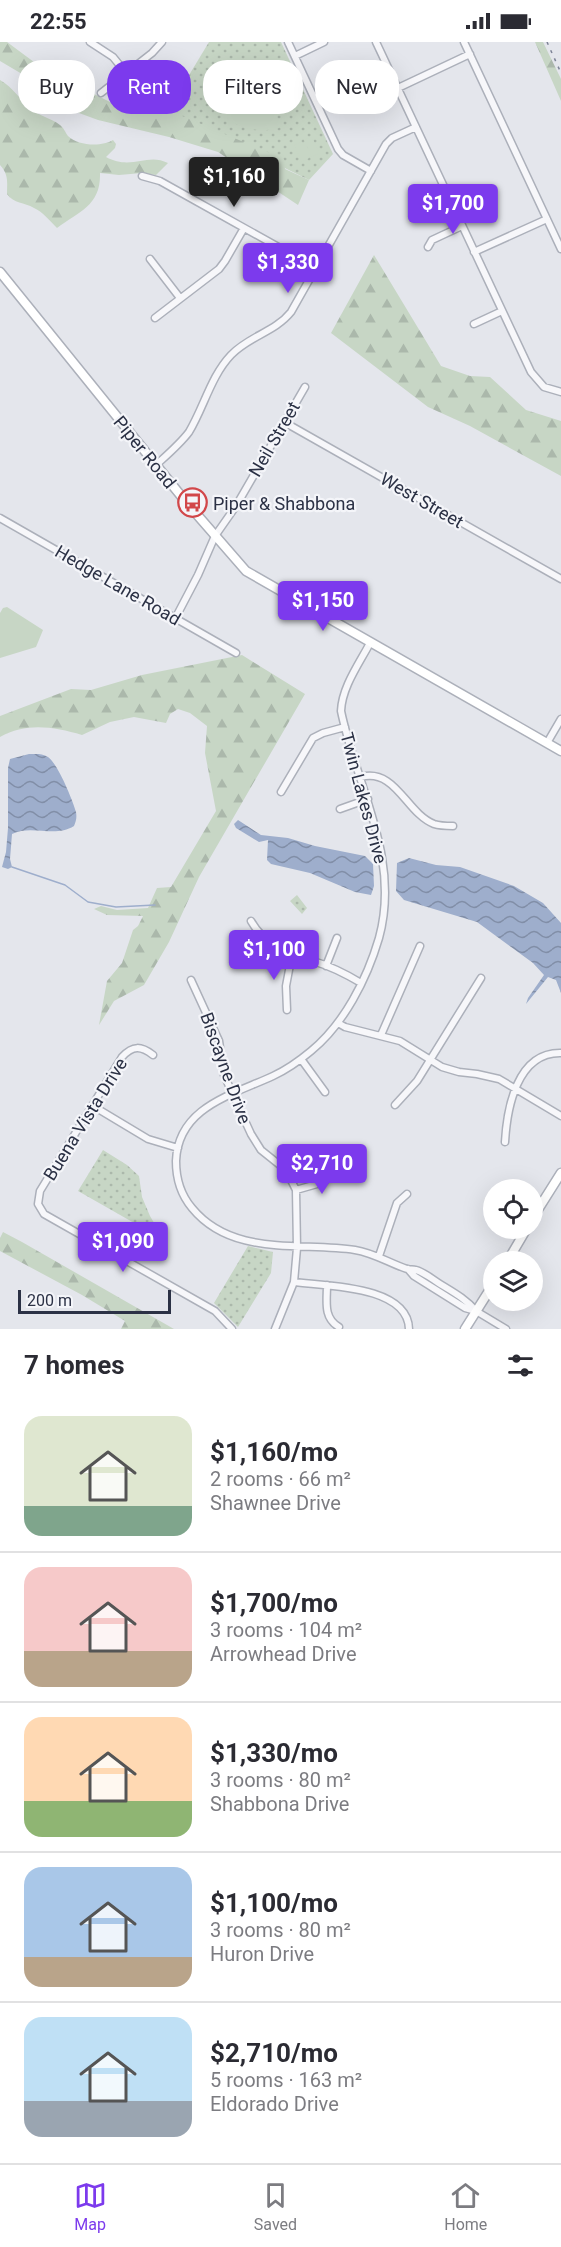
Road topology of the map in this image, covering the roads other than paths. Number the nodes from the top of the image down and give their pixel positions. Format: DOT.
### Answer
graph roads {
  1 [pos="90,42"];
  2 [pos="162,42"];
  3 [pos="288,42"];
  4 [pos="324,42"];
  5 [pos="376,42"];
  6 [pos="464,42"];
  7 [pos="470,54"];
  8 [pos="295,56"];
  9 [pos="116,60"];
  10 [pos="143,60"];
  11 [pos="385,60"];
  12 [pos="107,88"];
  13 [pos="399,88"];
  14 [pos="399,90"];
  15 [pos="101,93"];
  16 [pos="416,127"];
  17 [pos="371,171"];
  18 [pos="141,176"];
  19 [pos="547,219"];
  20 [pos="462,226"];
  21 [pos="244,228"];
  22 [pos="428,247"];
  23 [pos="561,249"];
  24 [pos="474,252"];
  25 [pos="150,259"];
  26 [pos="316,268"];
  27 [pos="0,272"];
  28 [pos="180,298"];
  29 [pos="502,311"];
  30 [pos="155,318"];
  31 [pos="474,324"];
  32 [pos="305,387"];
  33 [pos="561,392"];
  34 [pos="284,422"];
  35 [pos="156,465"];
  36 [pos="0,518"];
  37 [pos="215,536"];
  38 [pos="561,579"];
  39 [pos="176,617"];
  40 [pos="370,643"];
  41 [pos="236,653"];
  42 [pos="561,718"];
  43 [pos="345,727"];
  44 [pos="547,743"];
  45 [pos="561,751"];
  46 [pos="361,777"];
  47 [pos="281,792"];
  48 [pos="368,799"];
  49 [pos="339,808"];
  50 [pos="453,826"];
  51 [pos="251,921"];
  52 [pos="338,938"];
  53 [pos="420,946"];
  54 [pos="292,954"];
  55 [pos="326,966"];
  56 [pos="481,978"];
  57 [pos="191,981"];
  58 [pos="361,983"];
  59 [pos="287,1010"];
  60 [pos="338,1023"];
  61 [pos="381,1035"];
  62 [pos="561,1053"];
  63 [pos="153,1055"];
  64 [pos="301,1059"];
  65 [pos="430,1061"];
  66 [pos="516,1087"];
  67 [pos="325,1092"];
  68 [pos="233,1094"];
  69 [pos="395,1105"];
  70 [pos="93,1106"];
  71 [pos="561,1116"];
  72 [pos="505,1142"];
  73 [pos="178,1148"];
  74 [pos="561,1173"];
  75 [pos="331,1174"];
  76 [pos="296,1190"];
  77 [pos="407,1194"];
  78 [pos="543,1202"];
  79 [pos="297,1248"];
  80 [pos="379,1256"];
  81 [pos="294,1282"];
  82 [pos="327,1285"];
  83 [pos="483,1300"];
  84 [pos="476,1311"];
  85 [pos="411,1326"];
  86 [pos="339,1327"];
  87 [pos="232,1329"];
  88 [pos="274,1329"];
  89 [pos="465,1329"];
  90 [pos="506,1329"];
  1 -- 9 [label="street"];
  2 -- 10 [label="street"];
  3 -- 8 [label="street"];
  4 -- 8 [label="street"];
  5 -- 11 [label="street"];
  6 -- 7 [label="street"];
  7 -- 13 [label="street"];
  7 -- 19 [label="street"];
  8 -- 17 [label="street"];
  12 -- 15 [label="street"];
  14 -- 16 [label="street"];
  16 -- 17 [label="street"];
  16 -- 20 [label="street"];
  17 -- 26 [label="street"];
  18 -- 21 [label="street"];
  19 -- 23 [label="street"];
  19 -- 24 [label="street"];
  20 -- 22 [label="street"];
  20 -- 24 [label="street"];
  21 -- 26 [label="street"];
  21 -- 28 [label="street"];
  24 -- 29 [label="street"];
  25 -- 28 [label="street"];
  26 -- 35 [label="street"];
  27 -- 35 [label="street, Piper Road"];
  28 -- 30 [label="street"];
  29 -- 31 [label="street"];
  29 -- 33 [label="street"];
  32 -- 34 [label="street, Neil Street"];
  34 -- 37 [label="street, Neil Street"];
  34 -- 38 [label="street, West Street"];
  35 -- 37 [label="street, Piper Road"];
  36 -- 39 [label="street, Hedge Lane Road"];
  37 -- 39 [label="street, Neil Street"];
  37 -- 40 [label="street, Piper Road"];
  39 -- 41 [label="street, Hedge Lane Road"];
  40 -- 43 [label="street, Twin Lakes Drive"];
  40 -- 44 [label="street, Piper Road"];
  42 -- 44 [label="street"];
  43 -- 46 [label="street, Twin Lakes Drive"];
  43 -- 47 [label="street"];
  44 -- 45 [label="street, Piper Road"];
  46 -- 48 [label="street, Twin Lakes Drive"];
  46 -- 50 [label="street"];
  48 -- 49 [label="street"];
  48 -- 58 [label="street, Twin Lakes Drive"];
  51 -- 54 [label="street"];
  52 -- 55 [label="street"];
  53 -- 61 [label="street"];
  54 -- 55 [label="street"];
  54 -- 59 [label="street"];
  55 -- 58 [label="street"];
  56 -- 65 [label="street"];
  57 -- 68 [label="street, Biscayne Drive"];
  58 -- 60 [label="street, Twin Lakes Drive"];
  60 -- 61 [label="street"];
  60 -- 64 [label="street, Twin Lakes Drive"];
  61 -- 65 [label="street"];
  62 -- 66 [label="street"];
  63 -- 70 [label="street, Buena Vista Drive"];
  64 -- 67 [label="street"];
  64 -- 68 [label="street, Twin Lakes Drive"];
  65 -- 66 [label="street"];
  65 -- 69 [label="street"];
  66 -- 71 [label="street"];
  66 -- 72 [label="street"];
  68 -- 73 [label="street, Twin Lakes Drive"];
  68 -- 76 [label="street, Biscayne Drive"];
  70 -- 73 [label="street"];
  70 -- 87 [label="street, Buena Vista Drive"];
  73 -- 79 [label="street, Twin Lakes Drive"];
  74 -- 78 [label="street"];
  75 -- 76 [label="street"];
  76 -- 79 [label="street"];
  77 -- 80 [label="street"];
  79 -- 80 [label="street, Twin Lakes Drive"];
  79 -- 81 [label="street"];
  80 -- 84 [label="street, Twin Lakes Drive"];
  81 -- 82 [label="street"];
  81 -- 88 [label="street"];
  82 -- 85 [label="street"];
  82 -- 86 [label="street"];
  83 -- 84 [label="street"];
  84 -- 89 [label="street"];
  84 -- 90 [label="street, Twin Lakes Drive"];
}
